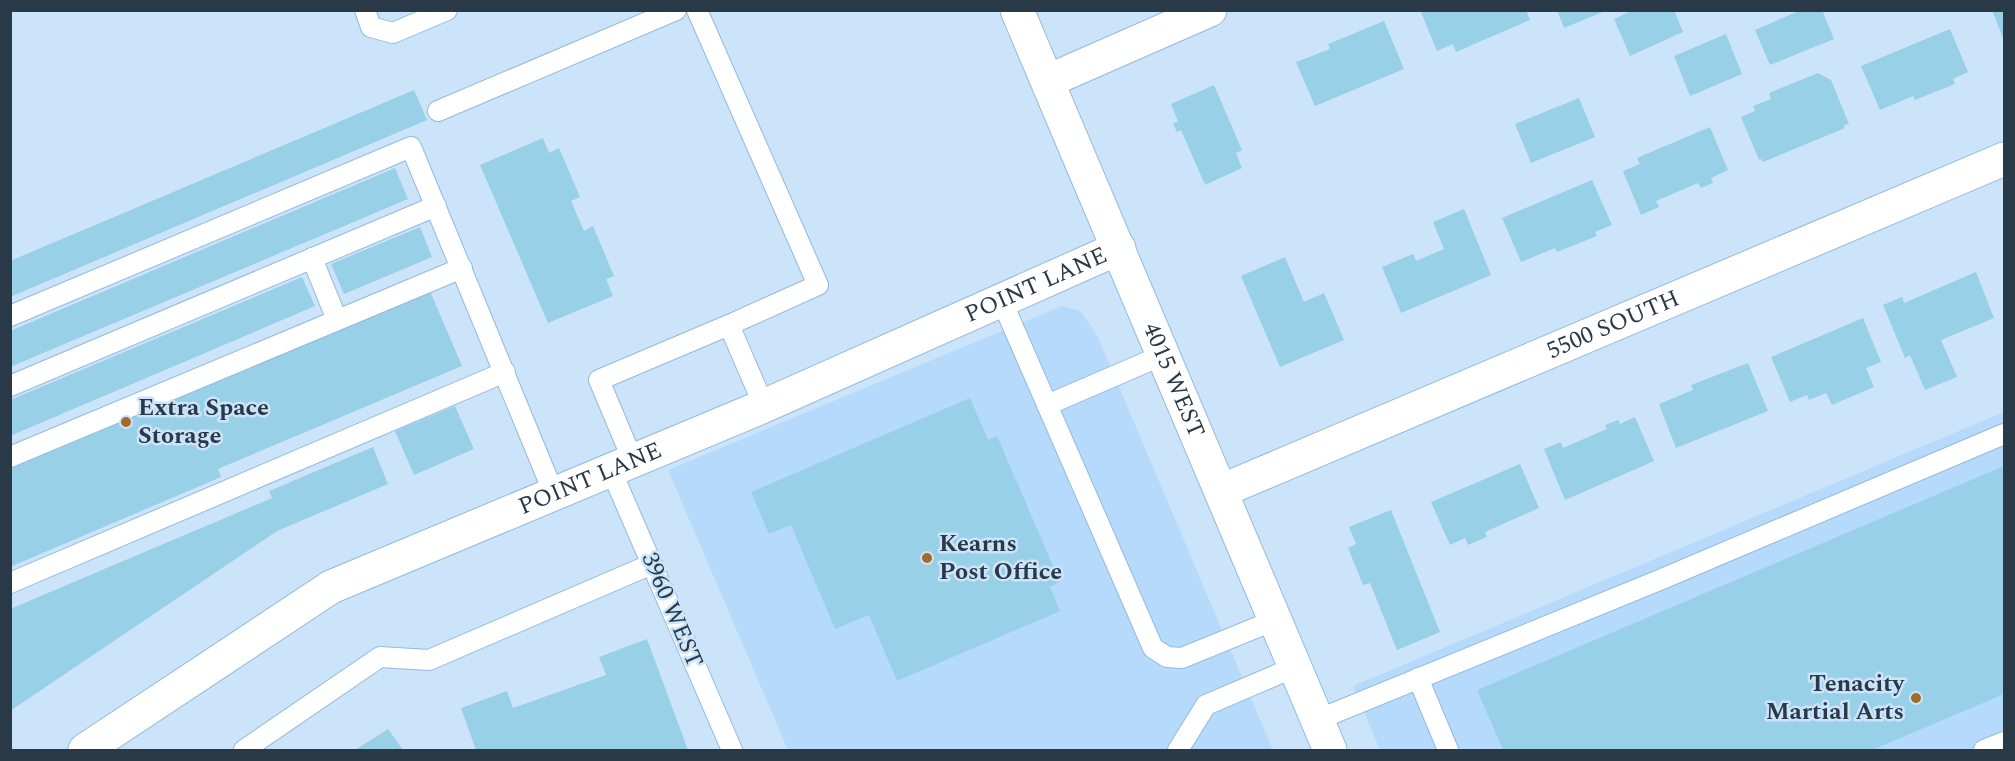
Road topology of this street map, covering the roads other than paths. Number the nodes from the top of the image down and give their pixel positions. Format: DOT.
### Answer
graph roads {
  1 [pos="364,10"];
  2 [pos="447,10"];
  3 [pos="676,10"];
  4 [pos="697,10"];
  5 [pos="1017,10"];
  6 [pos="1210,10"];
  7 [pos="1048,81"];
  8 [pos="438,111"];
  9 [pos="2004,159"];
  10 [pos="436,206"];
  11 [pos="1119,249"];
  12 [pos="312,258"];
  13 [pos="462,268"];
  14 [pos="1001,299"];
  15 [pos="10,316"];
  16 [pos="337,320"];
  17 [pos="729,325"];
  18 [pos="1163,355"];
  19 [pos="505,372"];
  20 [pos="10,386"];
  21 [pos="1047,405"];
  22 [pos="764,406"];
  23 [pos="2004,434"];
  24 [pos="10,457"];
  25 [pos="622,466"];
  26 [pos="1221,491"];
  27 [pos="554,494"];
  28 [pos="652,564"];
  29 [pos="10,583"];
  30 [pos="1275,620"];
  31 [pos="1295,667"];
  32 [pos="1418,678"];
  33 [pos="1317,720"];
  34 [pos="2004,742"];
  35 [pos="91,749"];
  36 [pos="244,750"];
  37 [pos="732,750"];
  38 [pos="1178,750"];
  39 [pos="1330,750"];
  40 [pos="1448,750"];
  41 [pos="1984,750"];
  1 -- 2 [label="lane"];
  3 -- 8 [label="lane"];
  4 -- 17 [label="lane"];
  5 -- 7 [label="street, 4015 WEST"];
  6 -- 7 [label="street"];
  7 -- 11 [label="street, 4015 WEST"];
  9 -- 26 [label="street, 5500 SOUTH"];
  10 -- 12 [label="lane"];
  10 -- 13 [label="lane"];
  10 -- 15 [label="lane"];
  11 -- 14 [label="street, POINT LANE"];
  11 -- 18 [label="street, 4015 WEST"];
  12 -- 16 [label="lane"];
  12 -- 20 [label="lane"];
  13 -- 16 [label="lane"];
  13 -- 19 [label="lane"];
  14 -- 21 [label="lane"];
  14 -- 22 [label="street, POINT LANE"];
  16 -- 24 [label="lane"];
  17 -- 22 [label="lane"];
  17 -- 25 [label="lane, 3960 WEST"];
  18 -- 21 [label="lane"];
  18 -- 26 [label="street, 4015 WEST"];
  19 -- 27 [label="lane"];
  19 -- 29 [label="lane"];
  21 -- 30 [label="lane"];
  22 -- 25 [label="street, POINT LANE"];
  23 -- 32 [label="lane"];
  25 -- 27 [label="street, POINT LANE"];
  25 -- 28 [label="lane, 3960 WEST"];
  26 -- 30 [label="street, 4015 WEST"];
  27 -- 35 [label="street, POINT LANE"];
  28 -- 36 [label="lane"];
  28 -- 37 [label="lane, 3960 WEST"];
  30 -- 31 [label="street, 4015 WEST"];
  31 -- 33 [label="street, 4015 WEST"];
  31 -- 38 [label="lane"];
  32 -- 33 [label="lane"];
  32 -- 40 [label="lane"];
  33 -- 39 [label="street, 4015 WEST"];
  34 -- 41 [label="lane"];
}
